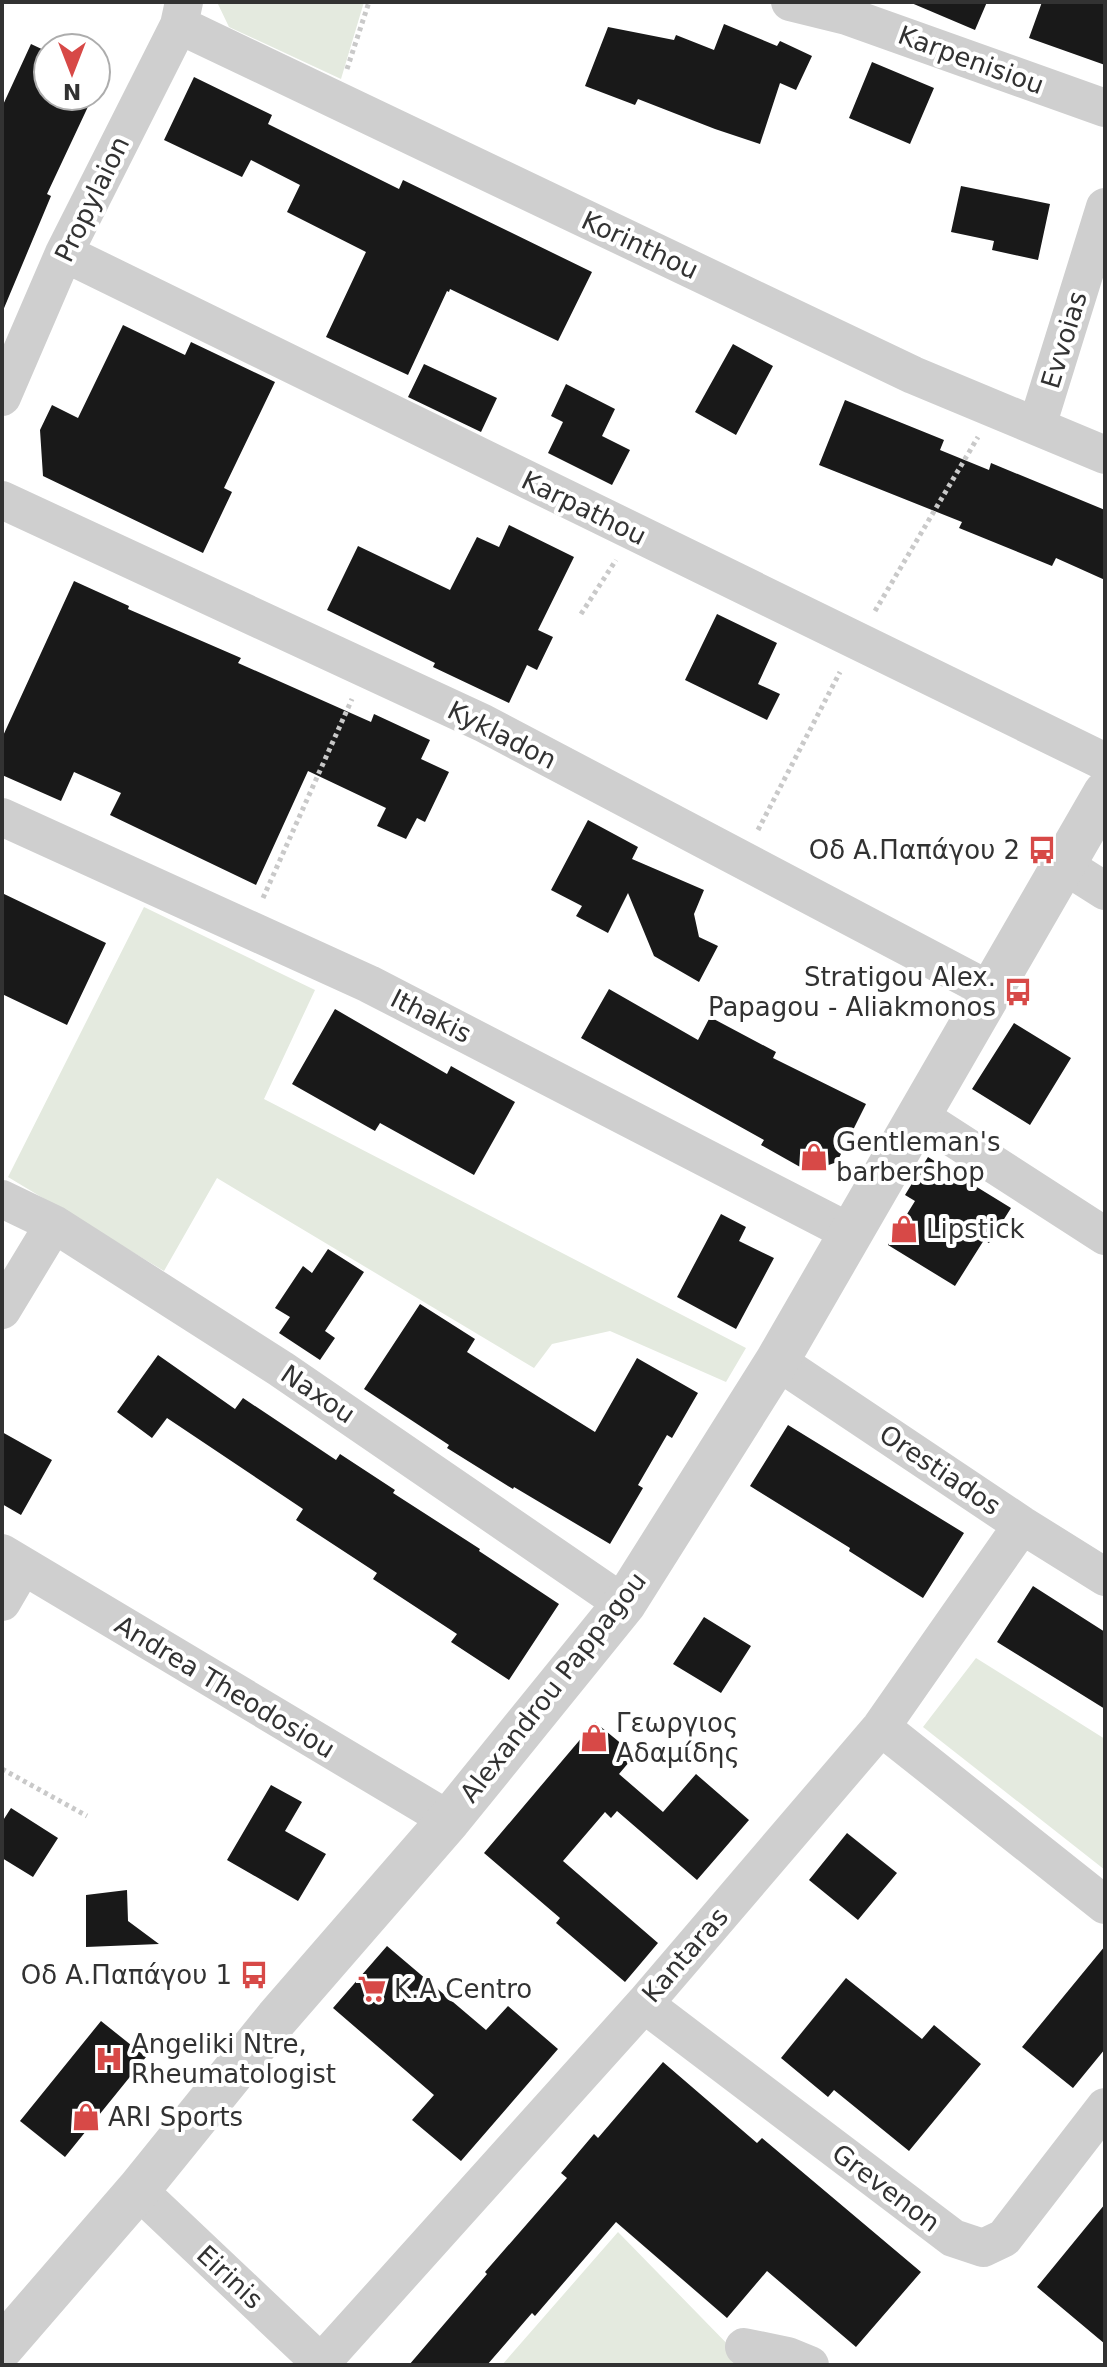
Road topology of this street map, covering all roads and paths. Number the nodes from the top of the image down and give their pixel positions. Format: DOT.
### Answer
graph roads {
  1 [pos="369,2"];
  2 [pos="790,2"];
  3 [pos="181,14"];
  4 [pos="336,100"];
  5 [pos="1105,108"];
  6 [pos="1105,207"];
  7 [pos="64,253"];
  8 [pos="2,397"];
  9 [pos="1037,426"];
  10 [pos="1105,455"];
  11 [pos="2,500"];
  12 [pos="633,532"];
  13 [pos="581,614"];
  14 [pos="365,668"];
  15 [pos="1105,762"];
  16 [pos="1105,793"];
  17 [pos="2,817"];
  18 [pos="1064,865"];
  19 [pos="1105,891"];
  20 [pos="249,929"];
  21 [pos="991,991"];
  22 [pos="919,1116"];
  23 [pos="2,1199"];
  24 [pos="54,1224"];
  25 [pos="851,1233"];
  26 [pos="1105,1236"];
  27 [pos="2,1310"];
  28 [pos="777,1361"];
  29 [pos="1022,1525"];
  30 [pos="13,1560"];
  31 [pos="1105,1577"];
  32 [pos="2,1602"];
  33 [pos="624,1604"];
  34 [pos="881,1727"];
  35 [pos="2,1769"];
  36 [pos="87,1816"];
  37 [pos="449,1820"];
  38 [pos="1105,1905"];
  39 [pos="644,2004"];
  40 [pos="1105,2107"];
  41 [pos="138,2190"];
  42 [pos="2,2347"];
  43 [pos="744,2347"];
  44 [pos="322,2364"];
  45 [pos="810,2365"];
  1 -- 4 [label="path"];
  2 -- 5 [label="street, Karpenisiou"];
  3 -- 4 [label="street, Korinthou"];
  3 -- 7 [label="street, Propylaion"];
  4 -- 9 [label="street, Korinthou"];
  6 -- 9 [label="street, Evvoias"];
  7 -- 8 [label="street, Propylaion"];
  7 -- 12 [label="street, Karpathou"];
  9 -- 10 [label="street, Korinthou"];
  11 -- 14 [label="street, Kykladon"];
  12 -- 13 [label="path"];
  12 -- 15 [label="street, Karpathou"];
  14 -- 20 [label="path"];
  14 -- 21 [label="street, Kykladon"];
  16 -- 18 [label="street, Alexandrou Pappagou"];
  17 -- 20 [label="street, Ithakis"];
  18 -- 19 [label="street"];
  18 -- 21 [label="street, Alexandrou Pappagou"];
  20 -- 25 [label="street, Ithakis"];
  21 -- 22 [label="street, Alexandrou Pappagou"];
  22 -- 25 [label="street, Alexandrou Pappagou"];
  22 -- 26 [label="street"];
  23 -- 24 [label="street, Naxou"];
  24 -- 27 [label="street"];
  24 -- 33 [label="street, Naxou"];
  25 -- 28 [label="street, Alexandrou Pappagou"];
  28 -- 29 [label="street, Orestiados"];
  28 -- 33 [label="street, Alexandrou Pappagou"];
  29 -- 31 [label="street, Orestiados"];
  29 -- 34 [label="street, Kantaras"];
  30 -- 32 [label="street"];
  30 -- 37 [label="street, Andrea Theodosiou"];
  33 -- 37 [label="street, Alexandrou Pappagou"];
  34 -- 38 [label="street"];
  34 -- 39 [label="street, Kantaras"];
  35 -- 36 [label="path"];
  37 -- 41 [label="street, Alexandrou Pappagou"];
  39 -- 40 [label="street, Grevenon"];
  39 -- 44 [label="street, Kantaras"];
  41 -- 42 [label="street, Alexandrou Pappagou"];
  41 -- 44 [label="street, Eirinis"];
  43 -- 45 [label="street"];
}
